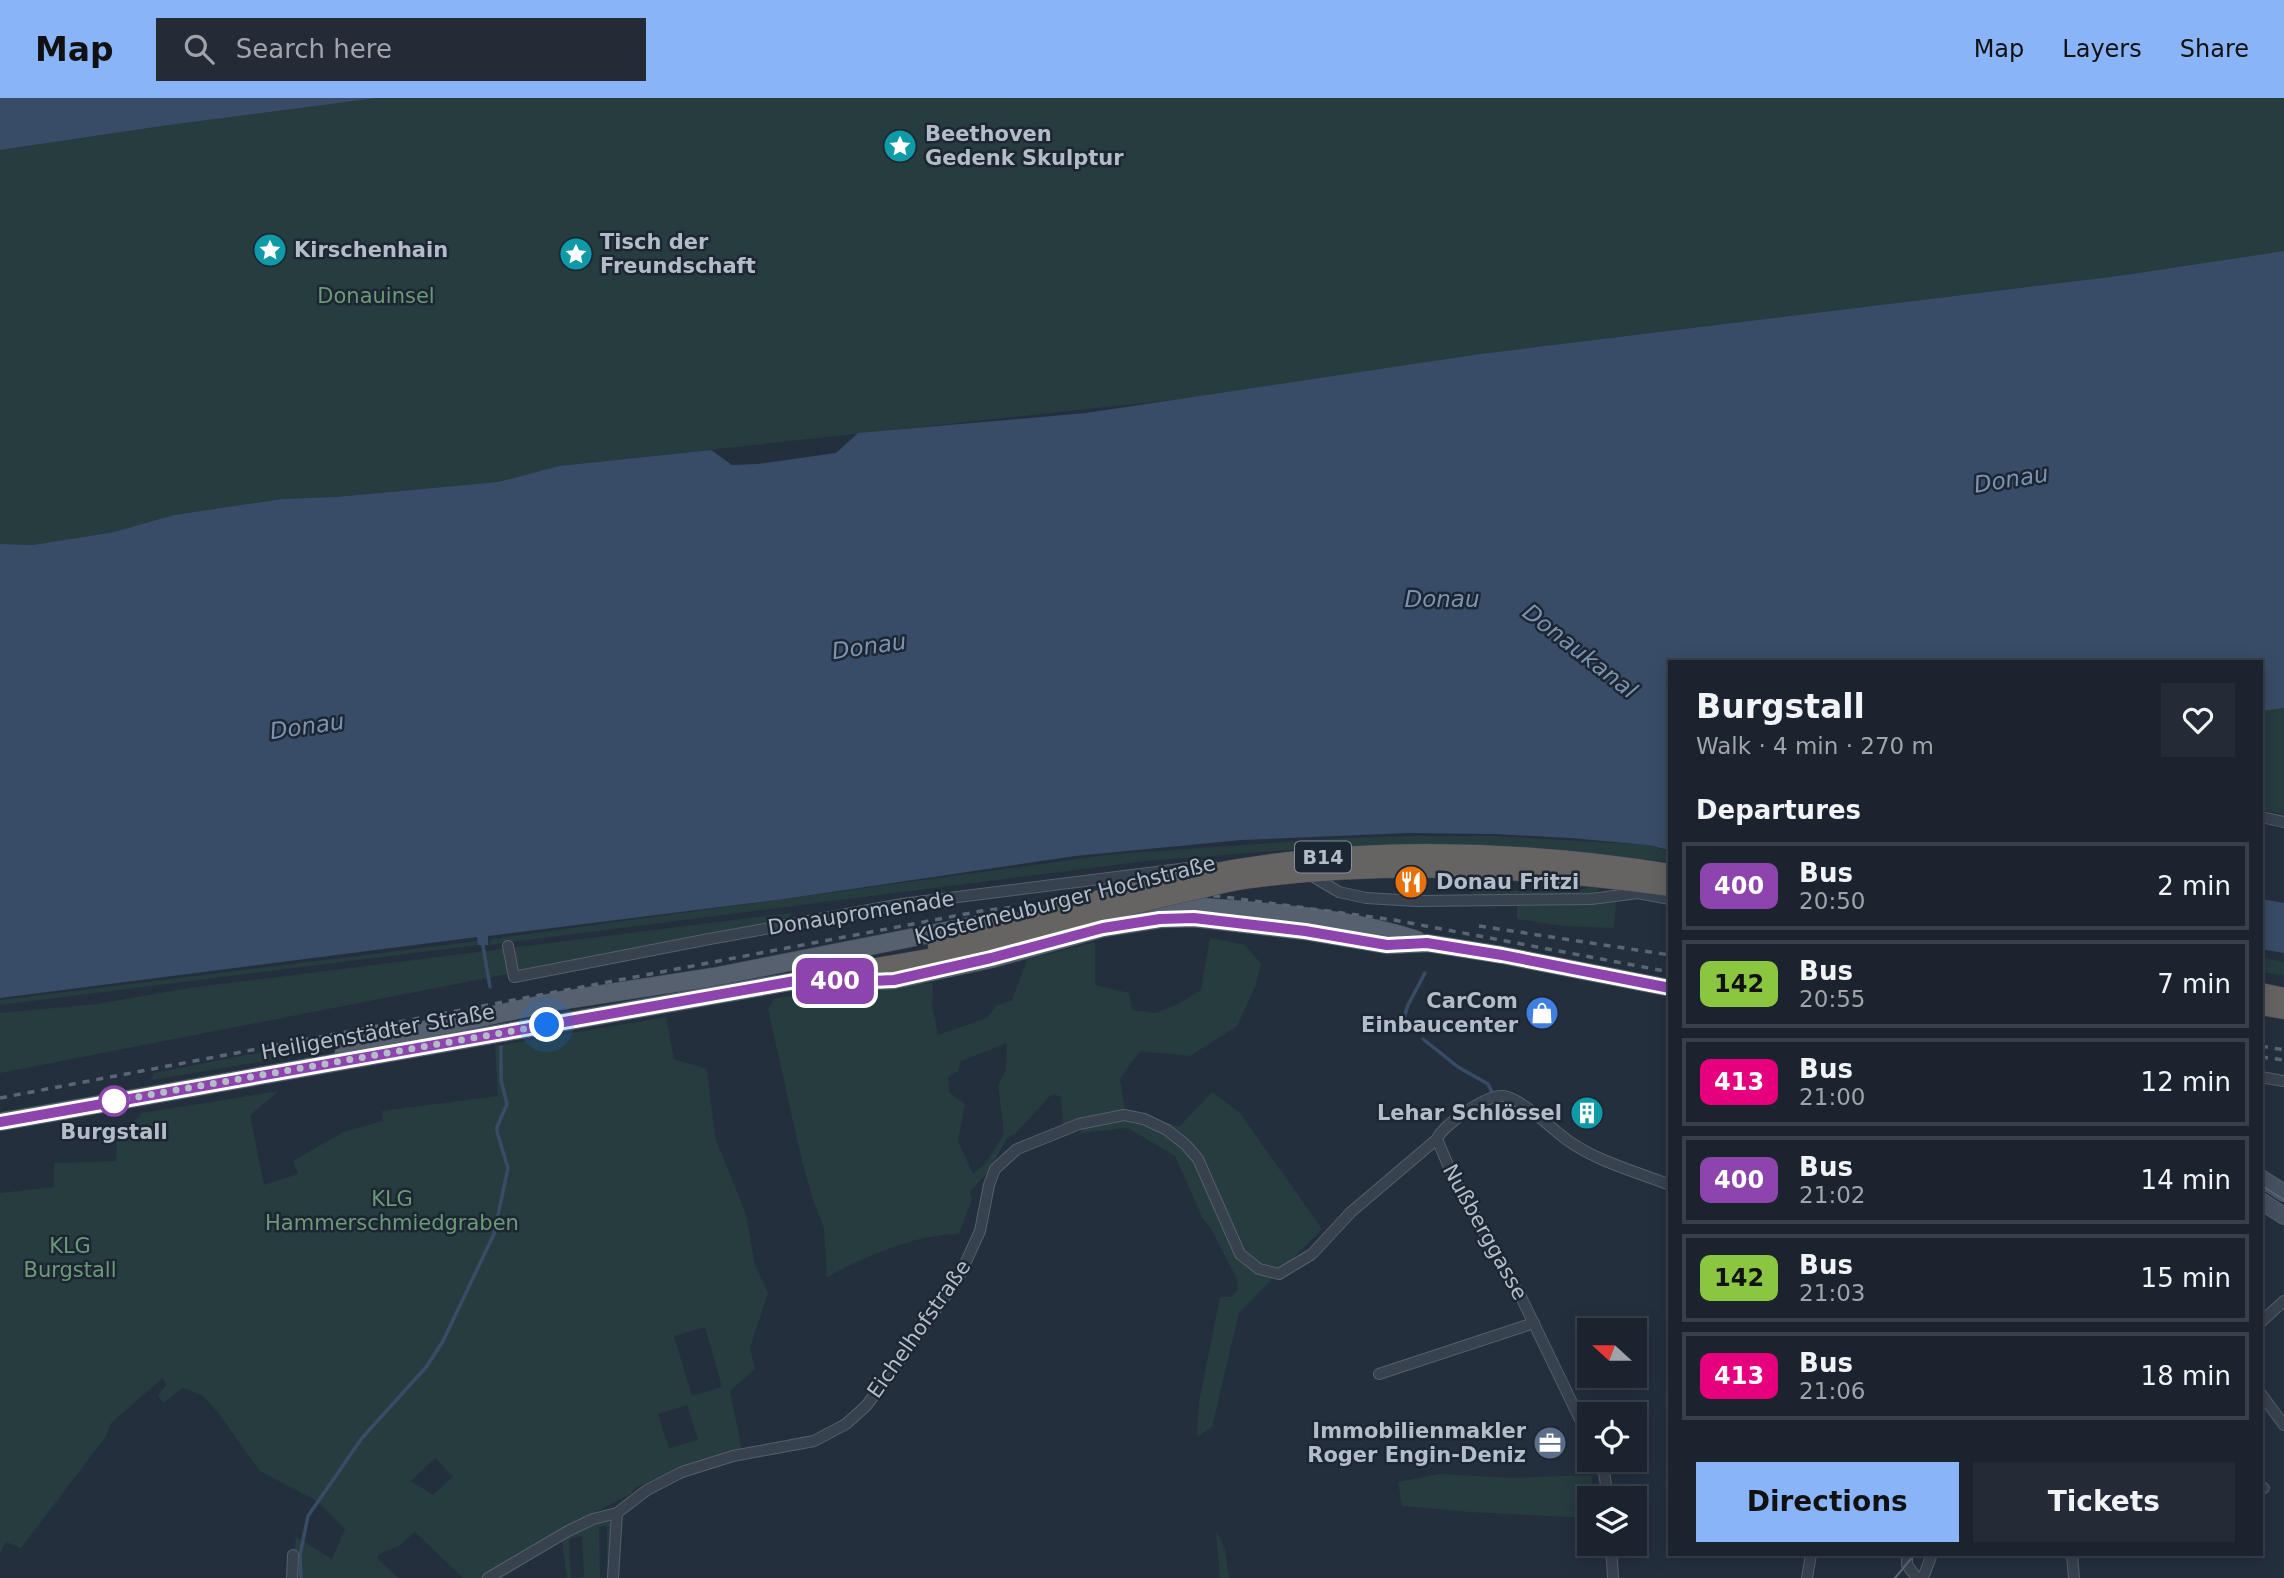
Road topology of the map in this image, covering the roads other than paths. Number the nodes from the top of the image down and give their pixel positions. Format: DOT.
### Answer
graph roads {
  1 [pos="2263,817"];
  2 [pos="2284,821"];
  3 [pos="1668,873"];
  4 [pos="1668,887"];
  5 [pos="1668,899"];
  6 [pos="1427,943"];
  7 [pos="508,946"];
  8 [pos="888,963"];
  9 [pos="812,978"];
  10 [pos="1668,988"];
  11 [pos="2263,992"];
  12 [pos="2284,997"];
  13 [pos="2263,1006"];
  14 [pos="2284,1010"];
  15 [pos="2263,1012"];
  16 [pos="2284,1017"];
  17 [pos="308,1067"];
  18 [pos="2263,1077"];
  19 [pos="2284,1081"];
  20 [pos="0,1122"];
  21 [pos="1437,1139"];
  22 [pos="2263,1179"];
  23 [pos="1668,1184"];
  24 [pos="2284,1193"];
  25 [pos="2263,1202"];
  26 [pos="2284,1216"];
  27 [pos="2284,1301"];
  28 [pos="2263,1320"];
  29 [pos="1534,1323"];
  30 [pos="1379,1374"];
  31 [pos="2263,1397"];
  32 [pos="1577,1413"];
  33 [pos="2284,1425"];
  34 [pos="617,1513"];
  35 [pos="293,1555"];
  36 [pos="1612,1556"];
  37 [pos="1811,1556"];
  38 [pos="1907,1556"];
  39 [pos="1931,1556"];
  40 [pos="2072,1556"];
  41 [pos="1911,1576"];
  42 [pos="292,1578"];
  43 [pos="488,1578"];
  44 [pos="613,1578"];
  45 [pos="1613,1578"];
  46 [pos="1807,1578"];
  47 [pos="1923,1578"];
  48 [pos="2074,1578"];
  1 -- 2 [label="street"];
  3 -- 8 [label="highway, Klosterneuburger Hochstraße / B14, bridge"];
  4 -- 8 [label="highway, Klosterneuburger Hochstraße / B14, bridge"];
  5 -- 7 [label="street, Donaupromenade"];
  6 -- 9 [label="main road"];
  6 -- 10 [label="main road"];
  6 -- 17 [label="main road"];
  8 -- 9 [label="highway, Heiligenstädter Straße / B14"];
  9 -- 17 [label="main road, Heiligenstädter Straße / B14"];
  11 -- 12 [label="highway"];
  13 -- 14 [label="highway"];
  15 -- 16 [label="street"];
  17 -- 20 [label="main road, Heiligenstädter Straße / B14"];
  18 -- 19 [label="street"];
  21 -- 23 [label="street, Eichelhofstraße"];
  21 -- 29 [label="street, Nußberggasse"];
  21 -- 34 [label="street, Eichelhofstraße"];
  22 -- 24 [label="main road"];
  25 -- 26 [label="main road"];
  27 -- 28 [label="street"];
  29 -- 30 [label="street, Nußberggasse"];
  29 -- 32 [label="street, Nußberggasse"];
  31 -- 33 [label="street"];
  34 -- 43 [label="street, Eichelhofstraße"];
  34 -- 44 [label="street"];
  35 -- 42 [label="street"];
  36 -- 45 [label="street"];
  37 -- 46 [label="street"];
  38 -- 41 [label="street"];
  39 -- 47 [label="street"];
  40 -- 48 [label="street"];
}
